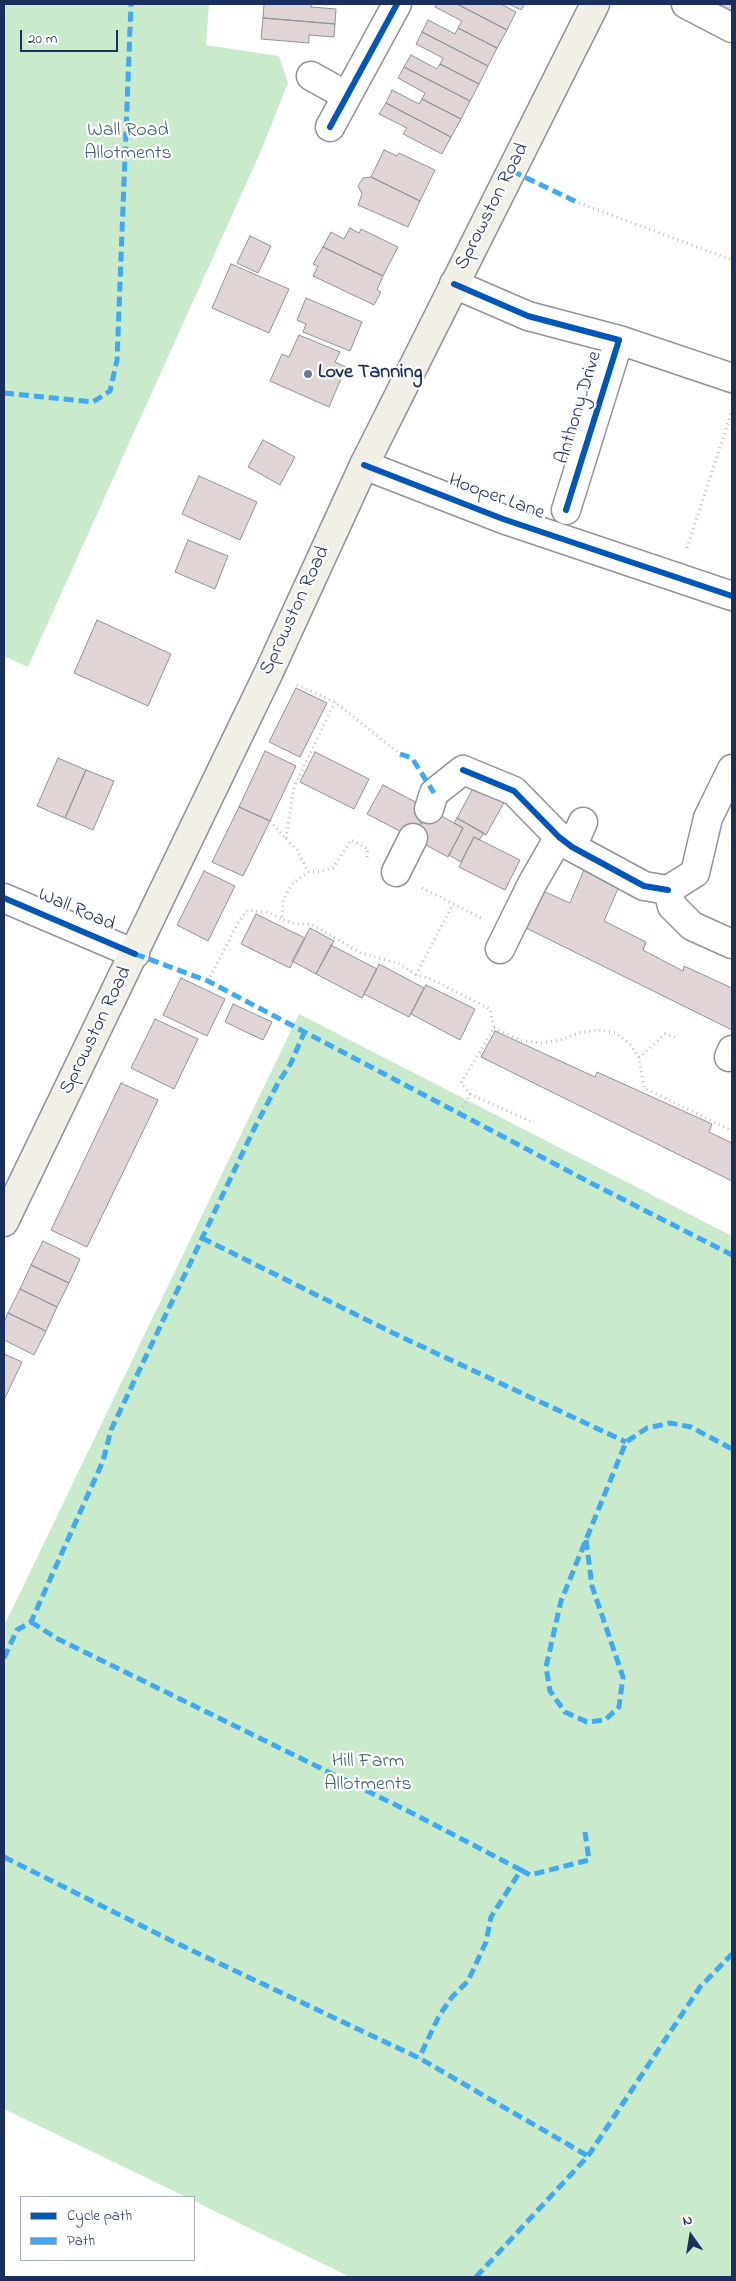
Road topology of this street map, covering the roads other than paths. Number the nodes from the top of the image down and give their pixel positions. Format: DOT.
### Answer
graph roads {
  1 [pos="396,4"];
  2 [pos="595,4"];
  3 [pos="686,4"];
  4 [pos="732,28"];
  5 [pos="311,76"];
  6 [pos="347,96"];
  7 [pos="330,127"];
  8 [pos="454,284"];
  9 [pos="619,340"];
  10 [pos="732,378"];
  11 [pos="364,464"];
  12 [pos="566,510"];
  13 [pos="732,596"];
  14 [pos="732,769"];
  15 [pos="429,809"];
  16 [pos="583,822"];
  17 [pos="413,838"];
  18 [pos="566,842"];
  19 [pos="407,879"];
  20 [pos="668,890"];
  21 [pos="4,898"];
  22 [pos="505,940"];
  23 [pos="732,944"];
  24 [pos="135,954"];
  25 [pos="4,1222"];
  1 -- 6 [label="street"];
  2 -- 8 [label="main road, Sprowston Road"];
  3 -- 4 [label="street"];
  5 -- 6 [label="street"];
  6 -- 7 [label="street"];
  8 -- 9 [label="street, Anthony Drive"];
  8 -- 11 [label="main road, Sprowston Road"];
  9 -- 10 [label="street, Anthony Drive"];
  9 -- 12 [label="street, Anthony Drive"];
  11 -- 13 [label="street, Hooper Lane"];
  11 -- 24 [label="main road, Sprowston Road"];
  14 -- 20 [label="street"];
  15 -- 18 [label="street"];
  16 -- 18 [label="street"];
  17 -- 19 [label="street"];
  18 -- 20 [label="street"];
  18 -- 22 [label="street"];
  20 -- 23 [label="street"];
  21 -- 24 [label="street, Wall Road"];
  24 -- 25 [label="main road, Sprowston Road"];
}
